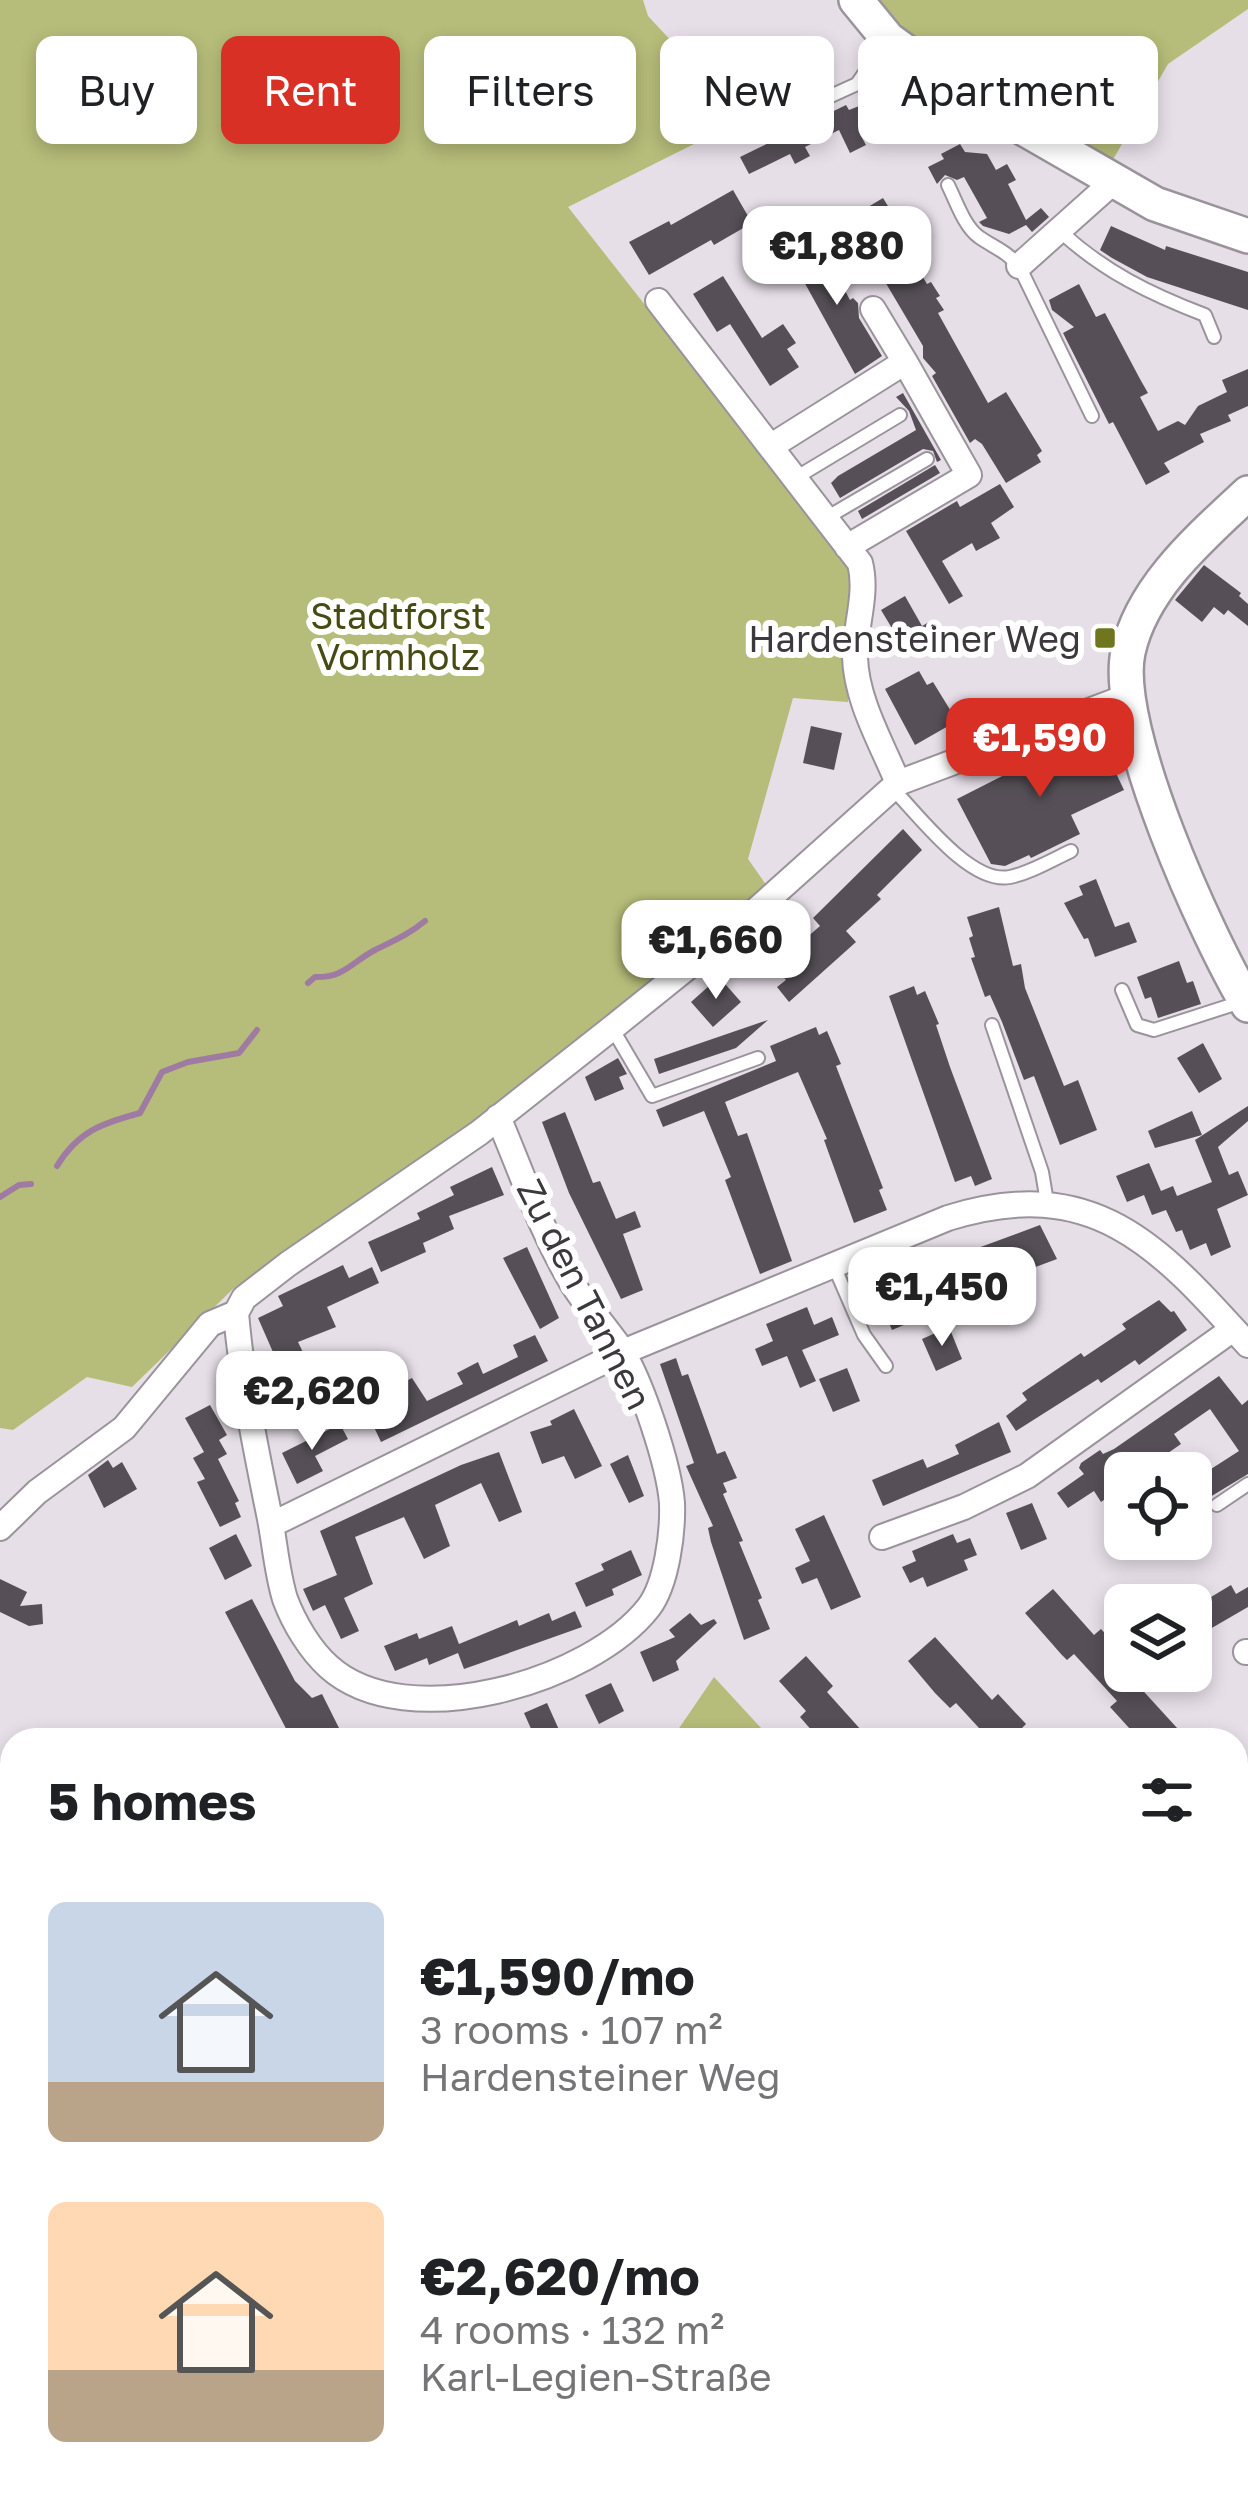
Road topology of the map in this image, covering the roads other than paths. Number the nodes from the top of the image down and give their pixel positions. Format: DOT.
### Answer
graph roads {
  1 [pos="856,0"];
  2 [pos="886,36"];
  3 [pos="1049,144"];
  4 [pos="1113,182"];
  5 [pos="948,185"];
  6 [pos="1060,231"];
  7 [pos="1248,236"];
  8 [pos="1019,266"];
  9 [pos="658,301"];
  10 [pos="873,309"];
  11 [pos="1214,337"];
  12 [pos="905,362"];
  13 [pos="900,415"];
  14 [pos="1092,416"];
  15 [pos="773,445"];
  16 [pos="927,459"];
  17 [pos="797,477"];
  18 [pos="1248,493"];
  19 [pos="826,518"];
  20 [pos="847,547"];
  21 [pos="1126,697"];
  22 [pos="895,785"];
  23 [pos="1071,851"];
  24 [pos="1123,990"];
  25 [pos="1247,1003"];
  26 [pos="992,1025"];
  27 [pos="612,1028"];
  28 [pos="758,1058"];
  29 [pos="498,1117"];
  30 [pos="1046,1202"];
  31 [pos="834,1266"];
  32 [pos="236,1313"];
  33 [pos="1241,1337"];
  34 [pos="623,1352"];
  35 [pos="886,1366"];
  36 [pos="1248,1484"];
  37 [pos="1217,1504"];
  38 [pos="271,1525"];
  39 [pos="0,1528"];
  40 [pos="882,1537"];
  1 -- 2 [label="main road"];
  3 -- 4 [label="main road"];
  4 -- 6 [label="street"];
  4 -- 7 [label="main road"];
  5 -- 8 [label="lane"];
  6 -- 8 [label="street"];
  6 -- 11 [label="lane"];
  8 -- 14 [label="lane"];
  9 -- 15 [label="street"];
  10 -- 12 [label="street"];
  12 -- 15 [label="street"];
  12 -- 20 [label="street"];
  13 -- 17 [label="lane"];
  15 -- 17 [label="street"];
  16 -- 19 [label="lane"];
  17 -- 19 [label="street"];
  18 -- 21 [label="main road"];
  19 -- 20 [label="street"];
  20 -- 22 [label="street"];
  21 -- 22 [label="street"];
  21 -- 25 [label="main road"];
  22 -- 23 [label="lane"];
  22 -- 27 [label="street"];
  24 -- 25 [label="lane"];
  26 -- 30 [label="lane"];
  27 -- 28 [label="lane"];
  27 -- 29 [label="street"];
  29 -- 32 [label="street"];
  29 -- 34 [label="street, Zu den Tannen"];
  30 -- 31 [label="street"];
  30 -- 33 [label="street"];
  31 -- 34 [label="street"];
  31 -- 35 [label="lane"];
  32 -- 38 [label="street, Zu den Tannen"];
  32 -- 39 [label="street"];
  33 -- 40 [label="street"];
  34 -- 38 [label="street"];
  34 -- 38 [label="street, Zu den Tannen"];
  36 -- 37 [label="lane"];
}
